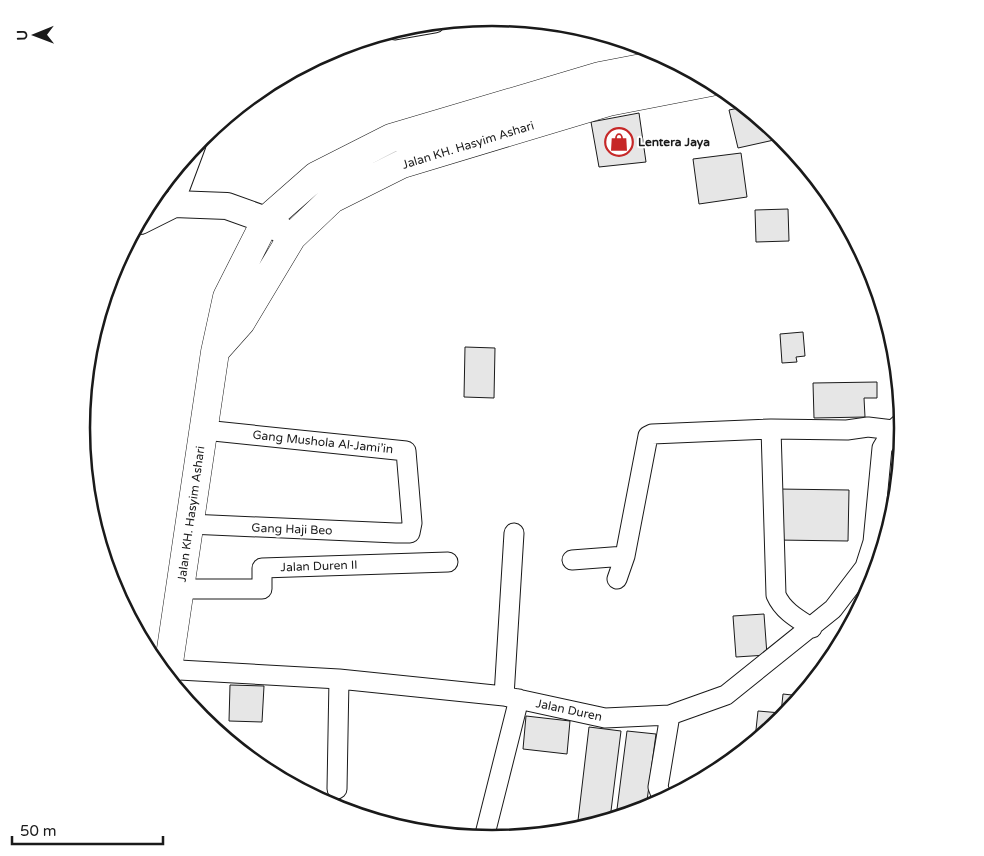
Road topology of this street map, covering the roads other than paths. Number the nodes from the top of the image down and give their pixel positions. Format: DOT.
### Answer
graph roads {
  1 [pos="662,64"];
  2 [pos="600,76"];
  3 [pos="700,84"];
  4 [pos="608,102"];
  5 [pos="189,164"];
  6 [pos="174,204"];
  7 [pos="151,215"];
  8 [pos="266,220"];
  9 [pos="292,237"];
  10 [pos="214,352"];
  11 [pos="894,426"];
  12 [pos="771,429"];
  13 [pos="204,430"];
  14 [pos="894,431"];
  15 [pos="189,524"];
  16 [pos="396,533"];
  17 [pos="514,533"];
  18 [pos="625,556"];
  19 [pos="572,560"];
  20 [pos="448,562"];
  21 [pos="617,579"];
  22 [pos="180,589"];
  23 [pos="812,628"];
  24 [pos="167,664"];
  25 [pos="172,671"];
  26 [pos="339,679"];
  27 [pos="512,698"];
  28 [pos="670,715"];
  29 [pos="337,789"];
  30 [pos="660,793"];
  31 [pos="486,830"];
  1 -- 2 [label="main road, Jalan KH. Hasyim Ashari"];
  2 -- 4 [label="main road"];
  2 -- 8 [label="main road, Jalan KH. Hasyim Ashari"];
  3 -- 4 [label="main road, Jalan KH. Hasyim Ashari"];
  4 -- 9 [label="main road, Jalan KH. Hasyim Ashari"];
  5 -- 6 [label="street"];
  6 -- 7 [label="street"];
  6 -- 8 [label="street"];
  8 -- 9 [label="street"];
  8 -- 10 [label="main road, Jalan KH. Hasyim Ashari"];
  9 -- 10 [label="main road, Jalan KH. Hasyim Ashari"];
  10 -- 13 [label="main road, Jalan KH. Hasyim Ashari"];
  11 -- 12 [label="street"];
  12 -- 18 [label="street"];
  12 -- 23 [label="street"];
  13 -- 15 [label="main road, Jalan KH. Hasyim Ashari"];
  13 -- 16 [label="street, Gang Mushola Al-Jami’in"];
  14 -- 23 [label="street, Jalan Duren"];
  15 -- 16 [label="street, Gang Haji Beo"];
  15 -- 22 [label="main road, Jalan KH. Hasyim Ashari"];
  17 -- 27 [label="street"];
  18 -- 19 [label="street"];
  18 -- 21 [label="street"];
  20 -- 22 [label="street, Jalan Duren II"];
  22 -- 24 [label="main road, Jalan KH. Hasyim Ashari"];
  23 -- 28 [label="street, Jalan Duren"];
  25 -- 26 [label="street, Jalan Duren"];
  26 -- 27 [label="street, Jalan Duren"];
  26 -- 29 [label="street"];
  27 -- 28 [label="street, Jalan Duren"];
  27 -- 31 [label="street"];
  28 -- 30 [label="street"];
}
